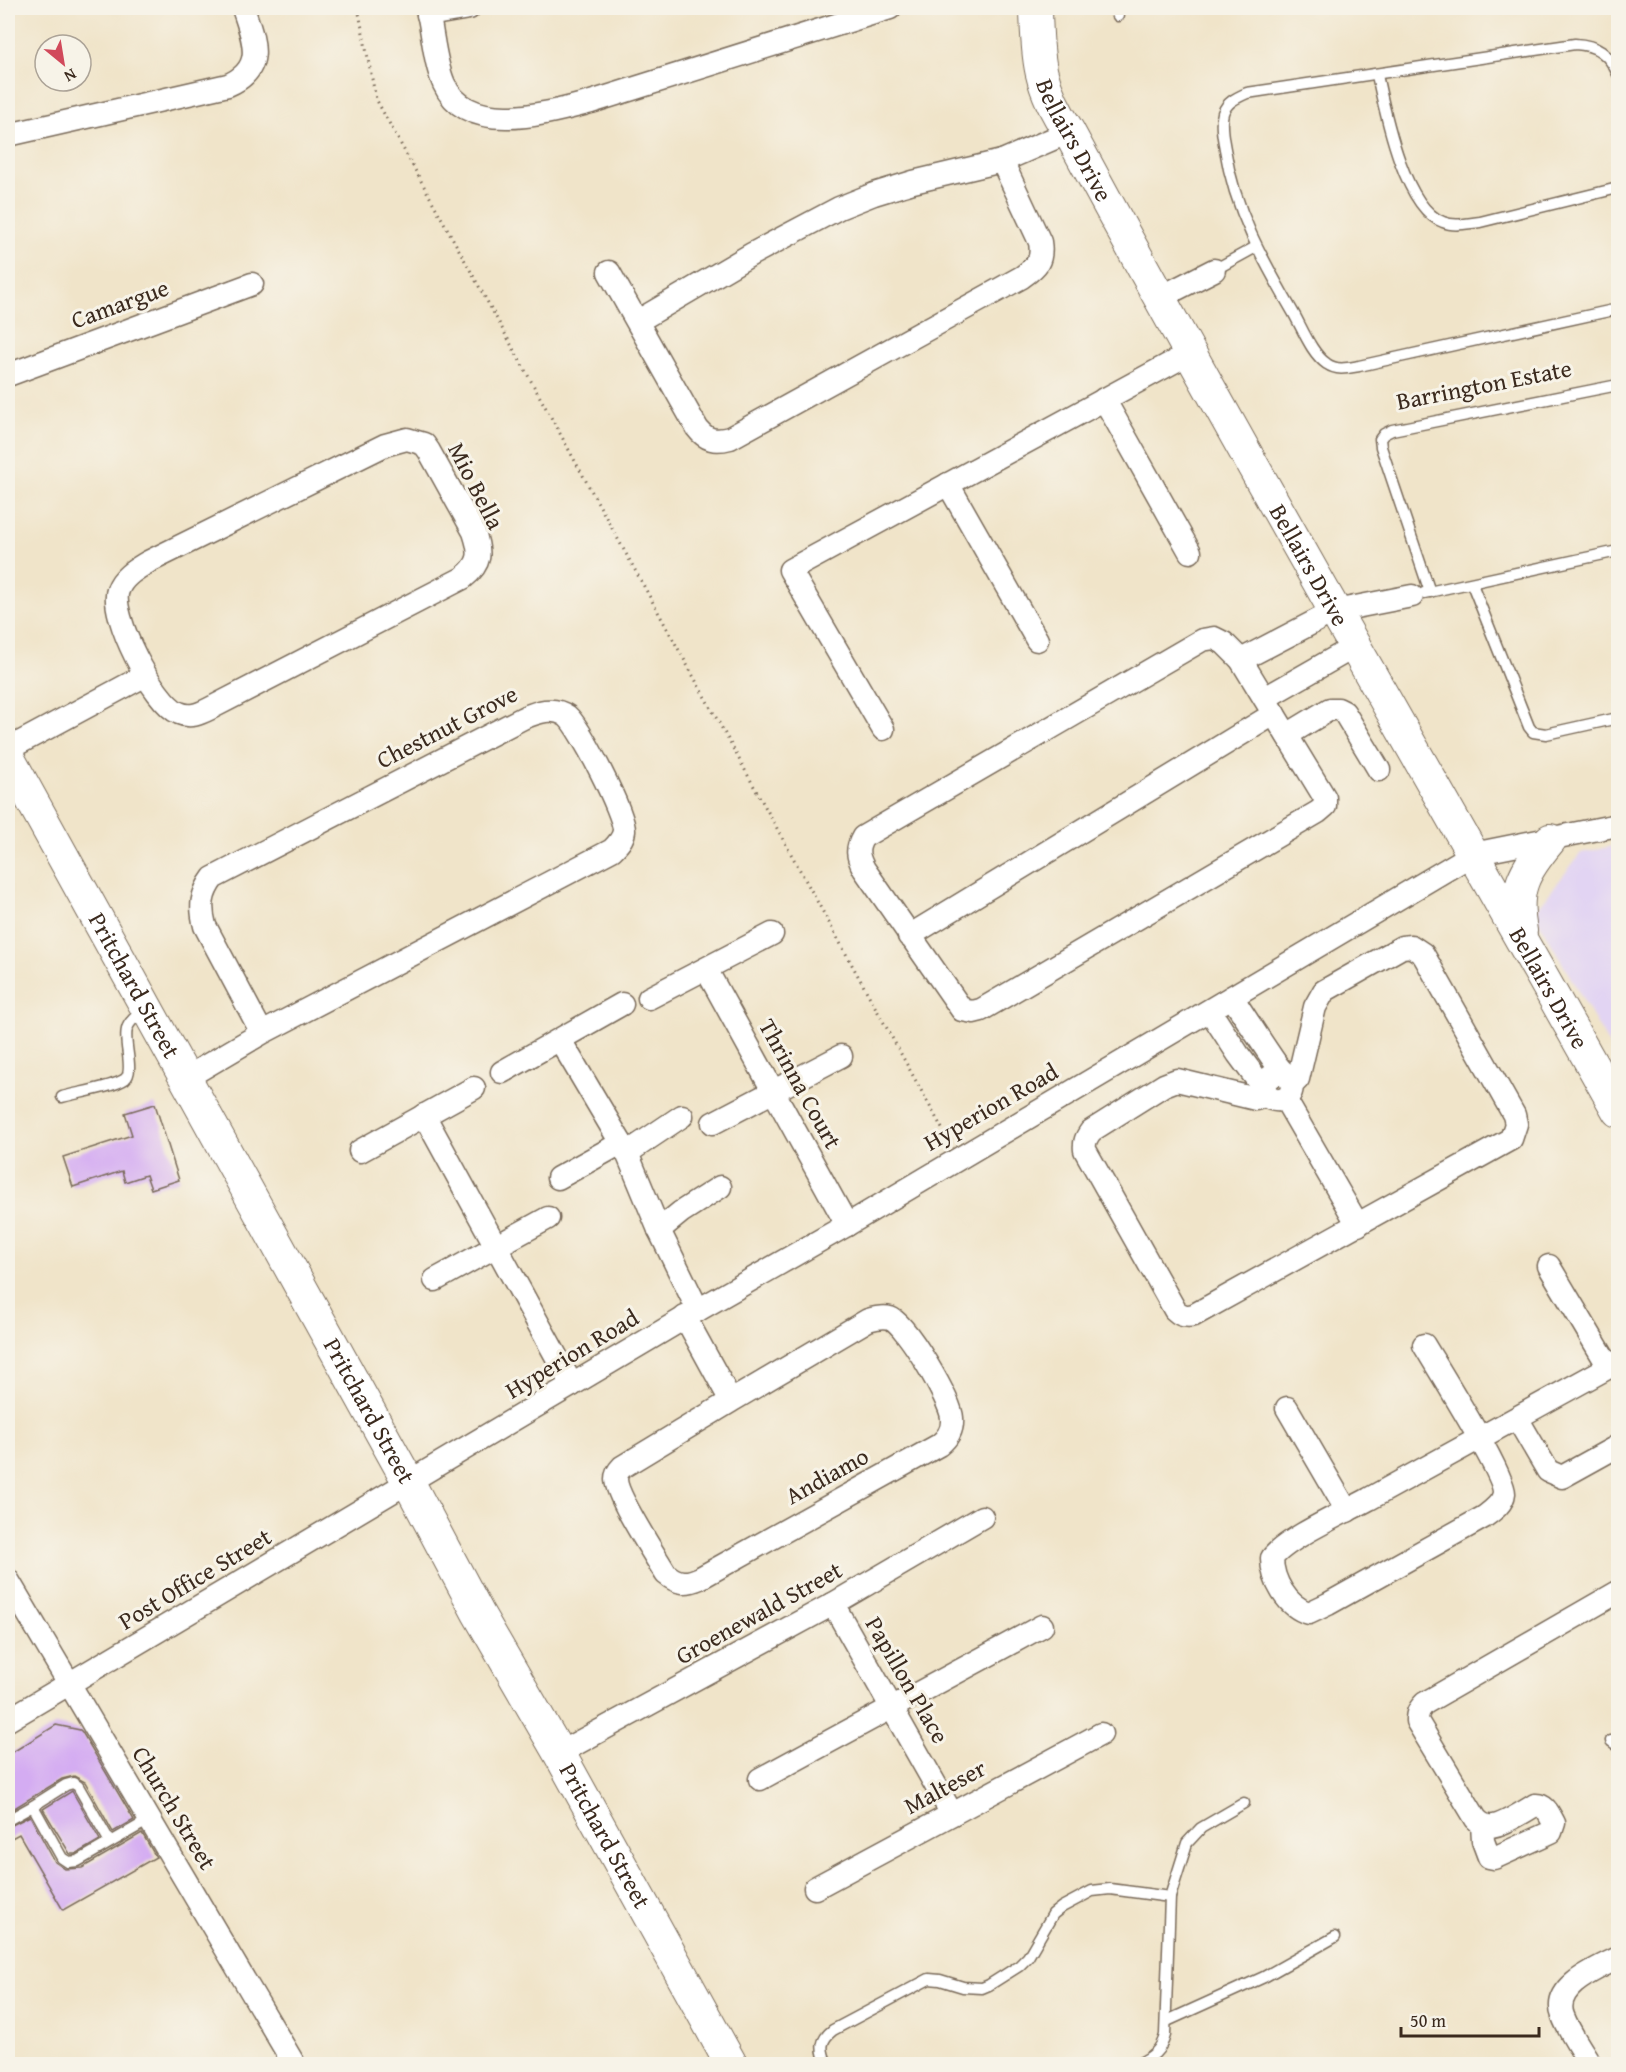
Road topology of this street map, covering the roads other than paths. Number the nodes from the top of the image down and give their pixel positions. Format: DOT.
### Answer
graph roads {
  1 [pos="243,8"];
  2 [pos="469,8"];
  3 [pos="890,8"];
  4 [pos="1036,8"];
  5 [pos="428,11"];
  6 [pos="1618,74"];
  7 [pos="1377,75"];
  8 [pos="1069,132"];
  9 [pos="8,135"];
  10 [pos="1002,161"];
  11 [pos="1618,189"];
  12 [pos="1256,247"];
  13 [pos="1214,270"];
  14 [pos="609,272"];
  15 [pos="252,284"];
  16 [pos="1159,298"];
  17 [pos="1618,309"];
  18 [pos="638,321"];
  19 [pos="1190,353"];
  20 [pos="8,375"];
  21 [pos="1618,385"];
  22 [pos="1104,399"];
  23 [pos="948,484"];
  24 [pos="1618,551"];
  25 [pos="1190,552"];
  26 [pos="1473,584"];
  27 [pos="1421,594"];
  28 [pos="1335,611"];
  29 [pos="1037,639"];
  30 [pos="1354,647"];
  31 [pos="1241,660"];
  32 [pos="144,676"];
  33 [pos="1270,706"];
  34 [pos="1618,718"];
  35 [pos="883,729"];
  36 [pos="1287,735"];
  37 [pos="8,749"];
  38 [pos="8,757"];
  39 [pos="1379,770"];
  40 [pos="1618,825"];
  41 [pos="1550,840"];
  42 [pos="1473,854"];
  43 [pos="772,934"];
  44 [pos="909,936"];
  45 [pos="1522,940"];
  46 [pos="706,969"];
  47 [pos="1232,997"];
  48 [pos="649,998"];
  49 [pos="622,1004"];
  50 [pos="146,1008"];
  51 [pos="1210,1011"];
  52 [pos="262,1033"];
  53 [pos="560,1040"];
  54 [pos="841,1056"];
  55 [pos="502,1072"];
  56 [pos="184,1079"];
  57 [pos="474,1088"];
  58 [pos="1278,1089"];
  59 [pos="773,1093"];
  60 [pos="62,1097"];
  61 [pos="1618,1111"];
  62 [pos="424,1115"];
  63 [pos="682,1116"];
  64 [pos="713,1123"];
  65 [pos="624,1148"];
  66 [pos="360,1151"];
  67 [pos="558,1178"];
  68 [pos="720,1187"];
  69 [pos="548,1218"];
  70 [pos="1358,1224"];
  71 [pos="847,1225"];
  72 [pos="659,1230"];
  73 [pos="495,1245"];
  74 [pos="1549,1266"];
  75 [pos="435,1280"];
  76 [pos="692,1314"];
  77 [pos="1424,1345"];
  78 [pos="1614,1364"];
  79 [pos="572,1386"];
  80 [pos="731,1401"];
  81 [pos="1287,1408"];
  82 [pos="1517,1418"];
  83 [pos="1479,1439"];
  84 [pos="1618,1446"];
  85 [pos="409,1483"];
  86 [pos="1347,1511"];
  87 [pos="982,1517"];
  88 [pos="8,1580"];
  89 [pos="1618,1592"];
  90 [pos="833,1604"];
  91 [pos="1042,1626"];
  92 [pos="69,1685"];
  93 [pos="891,1706"];
  94 [pos="8,1720"];
  95 [pos="1101,1734"];
  96 [pos="559,1753"];
  97 [pos="760,1779"];
  98 [pos="1244,1803"];
  99 [pos="33,1806"];
  100 [pos="952,1814"];
  101 [pos="8,1820"];
  102 [pos="149,1820"];
  103 [pos="1482,1824"];
  104 [pos="110,1842"];
  105 [pos="814,1888"];
  106 [pos="1170,1898"];
  107 [pos="1335,1937"];
  108 [pos="1618,1958"];
  109 [pos="1167,2021"];
  110 [pos="294,2064"];
  111 [pos="731,2064"];
  112 [pos="826,2064"];
  113 [pos="1138,2064"];
  114 [pos="1590,2064"];
  1 -- 9 [label="street"];
  2 -- 5 [label="street"];
  3 -- 5 [label="street"];
  4 -- 8 [label="street, Bellairs Drive"];
  6 -- 7 [label="lane"];
  7 -- 11 [label="lane"];
  7 -- 12 [label="lane"];
  8 -- 10 [label="street"];
  8 -- 16 [label="street, Bellairs Drive"];
  10 -- 18 [label="street"];
  10 -- 18 [label="street"];
  12 -- 13 [label="lane"];
  12 -- 17 [label="lane"];
  13 -- 16 [label="street"];
  14 -- 18 [label="street"];
  15 -- 20 [label="street, Camargue"];
  16 -- 19 [label="street, Bellairs Drive"];
  19 -- 22 [label="street"];
  19 -- 28 [label="street, Bellairs Drive"];
  21 -- 27 [label="lane, Barrington Estate"];
  22 -- 23 [label="street"];
  22 -- 25 [label="street"];
  23 -- 29 [label="street"];
  23 -- 35 [label="street"];
  24 -- 26 [label="lane"];
  26 -- 27 [label="lane"];
  26 -- 34 [label="lane"];
  27 -- 28 [label="street"];
  28 -- 30 [label="street, Bellairs Drive"];
  28 -- 31 [label="street"];
  30 -- 33 [label="street"];
  30 -- 42 [label="street, Bellairs Drive"];
  31 -- 33 [label="street"];
  31 -- 44 [label="street"];
  32 -- 32 [label="street, Mio Bella"];
  32 -- 37 [label="street"];
  33 -- 36 [label="street"];
  33 -- 44 [label="street"];
  36 -- 39 [label="street"];
  36 -- 44 [label="street"];
  38 -- 50 [label="street, Pritchard Street"];
  40 -- 41 [label="street, Hyperion Road"];
  41 -- 42 [label="street, Hyperion Road"];
  41 -- 45 [label="street"];
  42 -- 45 [label="street, Bellairs Drive"];
  42 -- 47 [label="street, Hyperion Road"];
  43 -- 46 [label="street"];
  45 -- 61 [label="street, Bellairs Drive"];
  46 -- 48 [label="street"];
  46 -- 59 [label="street, Thrinna Court"];
  47 -- 51 [label="street, Hyperion Road"];
  47 -- 58 [label="street"];
  49 -- 53 [label="street"];
  50 -- 56 [label="street, Pritchard Street"];
  50 -- 60 [label="lane"];
  51 -- 58 [label="street"];
  51 -- 71 [label="street, Hyperion Road"];
  52 -- 52 [label="street, Chestnut Grove"];
  52 -- 56 [label="street, Chestnut Grove"];
  53 -- 55 [label="street"];
  53 -- 65 [label="street"];
  54 -- 59 [label="street"];
  56 -- 85 [label="street, Pritchard Street"];
  57 -- 62 [label="street"];
  58 -- 70 [label="street"];
  58 -- 70 [label="street"];
  58 -- 70 [label="street"];
  59 -- 64 [label="street"];
  59 -- 71 [label="street, Thrinna Court"];
  62 -- 66 [label="street"];
  62 -- 73 [label="street"];
  63 -- 65 [label="street"];
  65 -- 67 [label="street"];
  65 -- 72 [label="street"];
  68 -- 72 [label="street"];
  69 -- 73 [label="street"];
  71 -- 76 [label="street, Hyperion Road"];
  72 -- 76 [label="street"];
  73 -- 75 [label="street"];
  73 -- 79 [label="street"];
  74 -- 78 [label="street"];
  76 -- 79 [label="street, Hyperion Road"];
  76 -- 80 [label="street"];
  77 -- 83 [label="street"];
  78 -- 82 [label="street"];
  79 -- 85 [label="street, Hyperion Road"];
  80 -- 80 [label="street, Andiamo"];
  81 -- 86 [label="street"];
  82 -- 83 [label="street"];
  82 -- 84 [label="street"];
  83 -- 86 [label="street"];
  83 -- 86 [label="street"];
  85 -- 92 [label="street, Post Office Street"];
  85 -- 96 [label="street, Pritchard Street"];
  87 -- 90 [label="street, Groenewald Street"];
  88 -- 92 [label="street, Church Street"];
  89 -- 103 [label="street"];
  90 -- 93 [label="street, Papillon Place"];
  90 -- 96 [label="street, Groenewald Street"];
  91 -- 93 [label="street"];
  92 -- 94 [label="street, Post Office Street"];
  92 -- 102 [label="street, Church Street"];
  93 -- 97 [label="street"];
  93 -- 100 [label="street, Papillon Place"];
  95 -- 100 [label="street, Malteser"];
  96 -- 111 [label="street, Pritchard Street"];
  98 -- 106 [label="lane"];
  99 -- 101 [label="lane"];
  99 -- 104 [label="lane"];
  99 -- 104 [label="lane"];
  100 -- 105 [label="street, Malteser"];
  102 -- 104 [label="lane"];
  102 -- 110 [label="street, Church Street"];
  106 -- 109 [label="lane"];
  106 -- 112 [label="lane"];
  107 -- 109 [label="lane"];
  108 -- 114 [label="street"];
  109 -- 113 [label="lane"];
}
